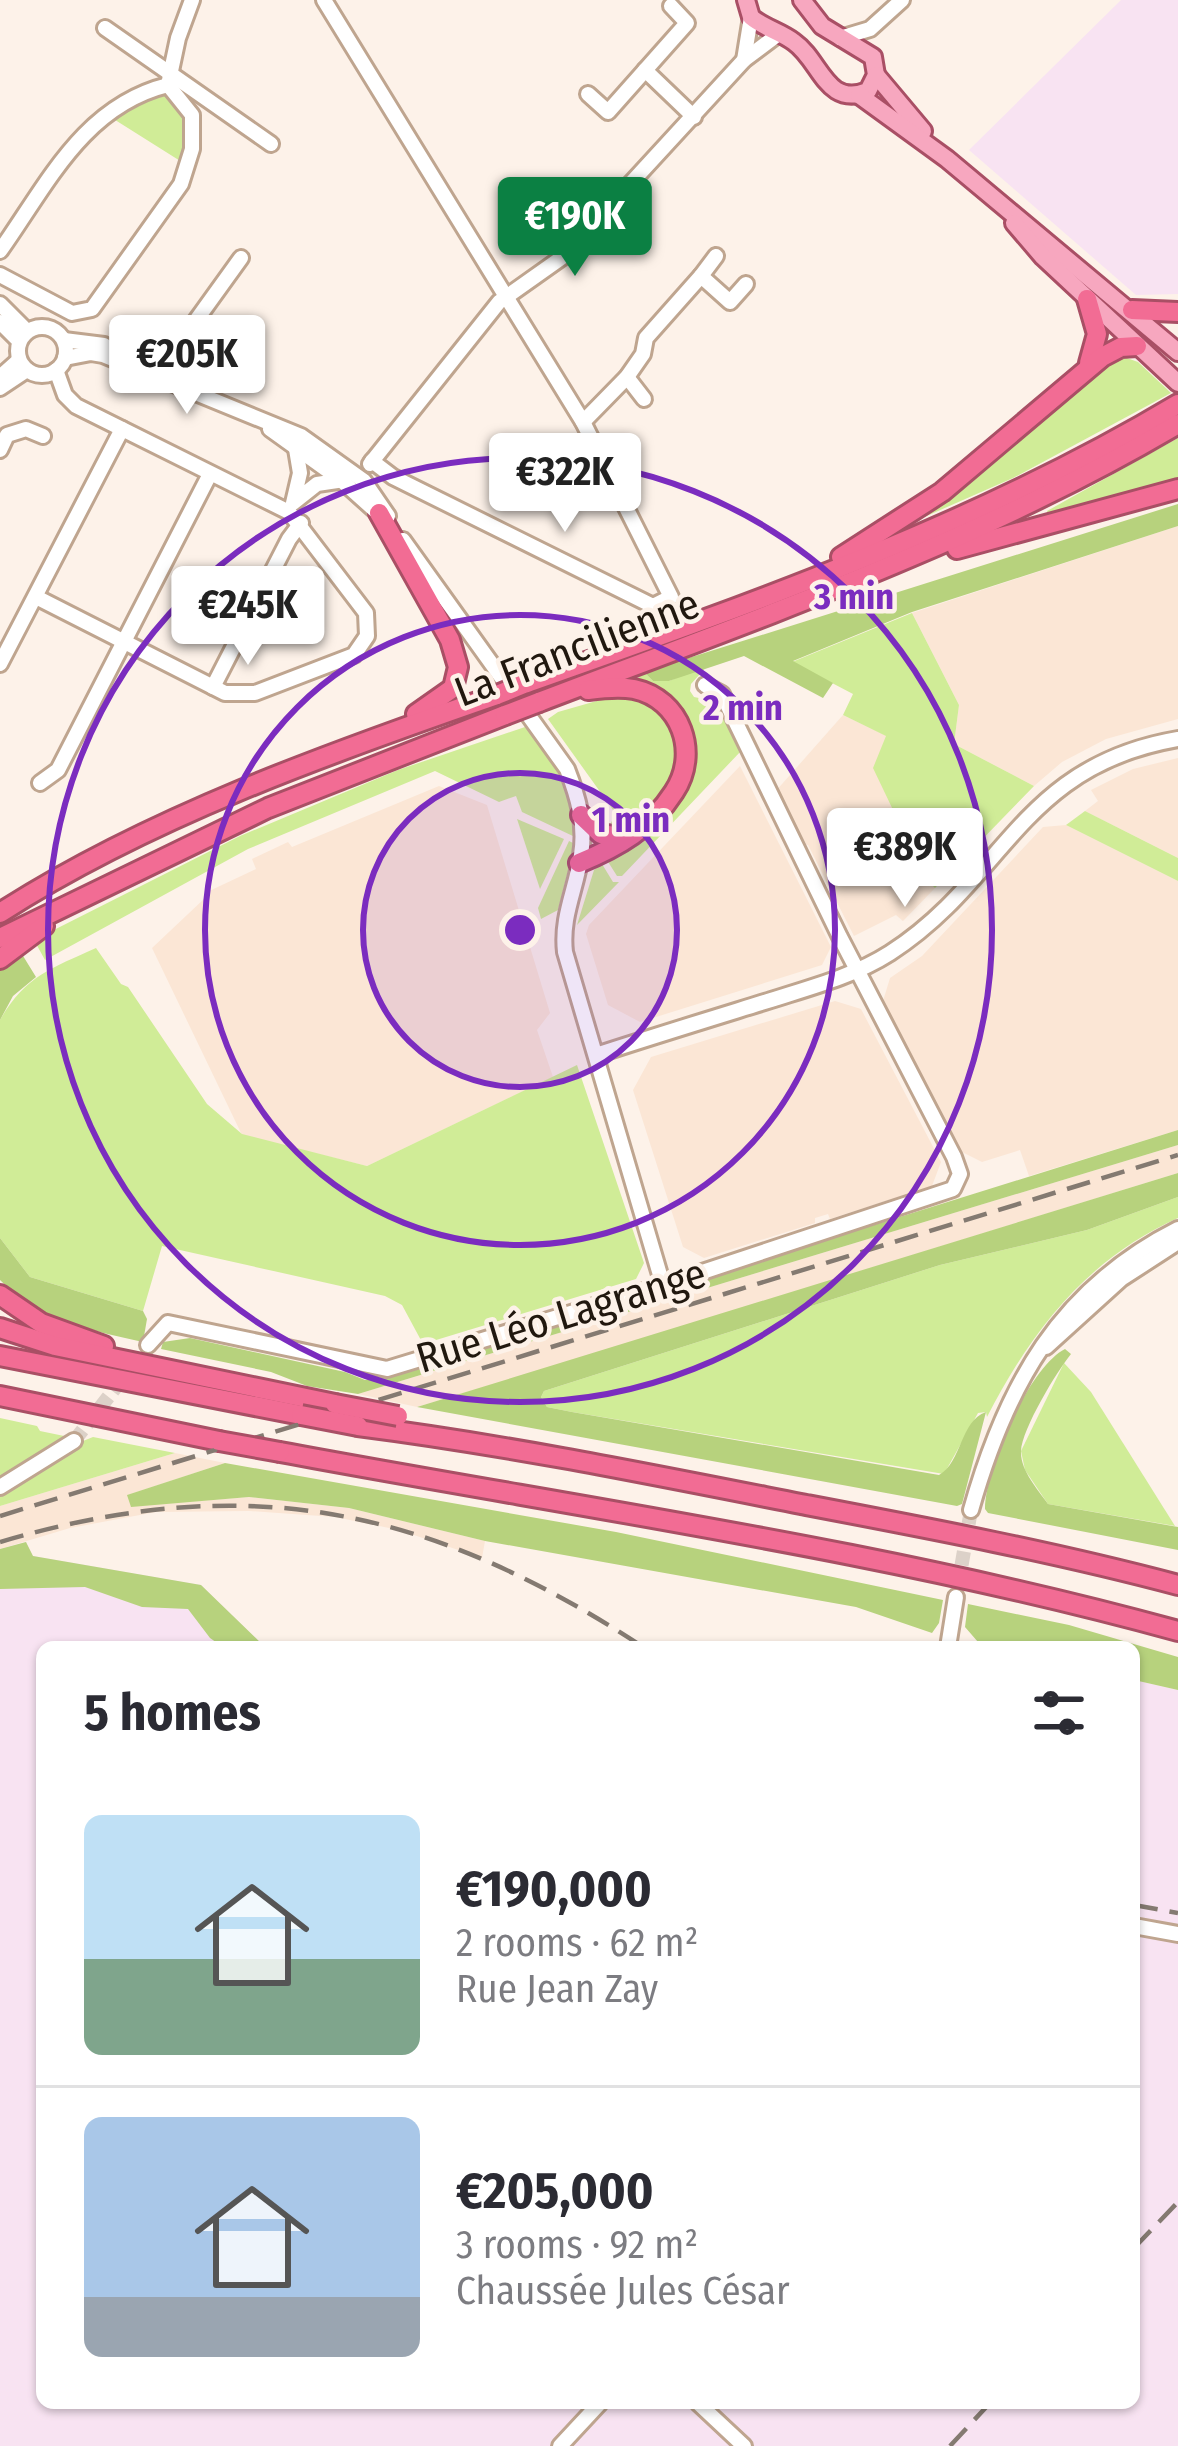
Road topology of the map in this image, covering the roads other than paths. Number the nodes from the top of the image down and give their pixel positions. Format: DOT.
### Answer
graph roads {
  1 [pos="192,0"];
  2 [pos="324,0"];
  3 [pos="802,0"];
  4 [pos="902,0"];
  5 [pos="671,6"];
  6 [pos="748,9"];
  7 [pos="875,25"];
  8 [pos="105,28"];
  9 [pos="780,33"];
  10 [pos="840,38"];
  11 [pos="744,60"];
  12 [pos="874,66"];
  13 [pos="645,70"];
  14 [pos="170,80"];
  15 [pos="588,94"];
  16 [pos="859,95"];
  17 [pos="694,117"];
  18 [pos="271,144"];
  19 [pos="947,158"];
  20 [pos="998,205"];
  21 [pos="0,251"];
  22 [pos="716,256"];
  23 [pos="241,258"];
  24 [pos="0,275"];
  25 [pos="701,276"];
  26 [pos="746,284"];
  27 [pos="508,296"];
  28 [pos="1087,299"];
  29 [pos="0,304"];
  30 [pos="1132,310"];
  31 [pos="1178,313"];
  32 [pos="0,322"];
  33 [pos="23,336"];
  34 [pos="64,340"];
  35 [pos="1145,344"];
  36 [pos="1172,358"];
  37 [pos="61,364"];
  38 [pos="23,365"];
  39 [pos="134,366"];
  40 [pos="1084,371"];
  41 [pos="156,376"];
  42 [pos="0,377"];
  43 [pos="627,377"];
  44 [pos="1178,383"];
  45 [pos="0,388"];
  46 [pos="644,399"];
  47 [pos="1178,404"];
  48 [pos="583,422"];
  49 [pos="261,423"];
  50 [pos="1178,424"];
  51 [pos="122,429"];
  52 [pos="43,436"];
  53 [pos="296,449"];
  54 [pos="0,450"];
  55 [pos="358,470"];
  56 [pos="210,474"];
  57 [pos="1178,489"];
  58 [pos="291,507"];
  59 [pos="379,513"];
  60 [pos="301,523"];
  61 [pos="396,530"];
  62 [pos="886,568"];
  63 [pos="801,581"];
  64 [pos="36,597"];
  65 [pos="124,641"];
  66 [pos="0,664"];
  67 [pos="705,685"];
  68 [pos="213,687"];
  69 [pos="565,692"];
  70 [pos="377,736"];
  71 [pos="1178,740"];
  72 [pos="40,783"];
  73 [pos="581,815"];
  74 [pos="631,838"];
  75 [pos="579,863"];
  76 [pos="91,892"];
  77 [pos="0,911"];
  78 [pos="0,938"];
  79 [pos="0,959"];
  80 [pos="858,971"];
  81 [pos="596,1055"];
  82 [pos="1178,1229"];
  83 [pos="1178,1243"];
  84 [pos="663,1285"];
  85 [pos="0,1295"];
  86 [pos="0,1328"];
  87 [pos="148,1345"];
  88 [pos="0,1356"];
  89 [pos="1031,1364"];
  90 [pos="188,1372"];
  91 [pos="0,1396"];
  92 [pos="461,1439"];
  93 [pos="74,1441"];
  94 [pos="0,1486"];
  95 [pos="971,1510"];
  96 [pos="1178,1585"];
  97 [pos="956,1597"];
  98 [pos="1178,1631"];
  99 [pos="949,1641"];
  100 [pos="1140,1927"];
  101 [pos="1178,1934"];
  102 [pos="594,2409"];
  103 [pos="704,2409"];
  104 [pos="560,2446"];
  105 [pos="744,2446"];
  1 -- 14 [label="street"];
  2 -- 27 [label="street"];
  3 -- 10 [label="main road"];
  4 -- 7 [label="street"];
  5 -- 13 [label="street"];
  6 -- 9 [label="main road"];
  6 -- 11 [label="street"];
  7 -- 10 [label="street"];
  7 -- 12 [label="street"];
  8 -- 14 [label="street"];
  9 -- 11 [label="street"];
  9 -- 16 [label="main road"];
  10 -- 12 [label="main road"];
  11 -- 17 [label="street"];
  12 -- 16 [label="main road"];
  12 -- 19 [label="main road"];
  13 -- 15 [label="street"];
  13 -- 17 [label="street"];
  14 -- 18 [label="street"];
  14 -- 21 [label="street"];
  14 -- 24 [label="street"];
  16 -- 19 [label="main road"];
  17 -- 27 [label="street"];
  19 -- 20 [label="main road"];
  20 -- 28 [label="main road"];
  20 -- 30 [label="main road"];
  22 -- 25 [label="street"];
  23 -- 41 [label="street"];
  25 -- 26 [label="street"];
  25 -- 43 [label="street"];
  27 -- 48 [label="street"];
  27 -- 55 [label="street"];
  28 -- 35 [label="main road"];
  28 -- 40 [label="highway"];
  29 -- 33 [label="street"];
  30 -- 31 [label="highway"];
  30 -- 35 [label="main road"];
  31 -- 35 [label="highway"];
  32 -- 33 [label="street"];
  33 -- 34 [label="street"];
  33 -- 38 [label="street"];
  34 -- 37 [label="street"];
  34 -- 39 [label="street"];
  35 -- 36 [label="main road"];
  35 -- 40 [label="highway"];
  36 -- 44 [label="main road"];
  37 -- 38 [label="street"];
  37 -- 39 [label="street"];
  37 -- 51 [label="street"];
  38 -- 42 [label="street"];
  38 -- 45 [label="street"];
  39 -- 41 [label="street"];
  40 -- 63 [label="highway"];
  41 -- 49 [label="street"];
  43 -- 46 [label="street"];
  43 -- 48 [label="street"];
  47 -- 63 [label="highway, La Francilienne"];
  48 -- 55 [label="street"];
  49 -- 53 [label="street"];
  49 -- 55 [label="street"];
  50 -- 62 [label="highway, La Francilienne"];
  51 -- 56 [label="street"];
  51 -- 64 [label="street"];
  52 -- 54 [label="street"];
  53 -- 55 [label="street"];
  53 -- 58 [label="street"];
  55 -- 58 [label="street"];
  55 -- 59 [label="street"];
  55 -- 61 [label="street"];
  56 -- 58 [label="street"];
  56 -- 65 [label="street"];
  57 -- 62 [label="highway"];
  58 -- 60 [label="street"];
  59 -- 61 [label="street"];
  59 -- 70 [label="highway"];
  60 -- 68 [label="street"];
  60 -- 68 [label="street"];
  61 -- 73 [label="street"];
  62 -- 69 [label="highway, La Francilienne"];
  63 -- 70 [label="highway, La Francilienne, bridge"];
  64 -- 65 [label="street"];
  64 -- 66 [label="street"];
  65 -- 68 [label="street"];
  65 -- 72 [label="street"];
  67 -- 80 [label="street"];
  69 -- 74 [label="highway"];
  69 -- 76 [label="highway, La Francilienne, bridge"];
  70 -- 77 [label="highway, La Francilienne"];
  71 -- 80 [label="street"];
  73 -- 74 [label="highway"];
  73 -- 75 [label="street"];
  74 -- 75 [label="highway"];
  75 -- 81 [label="street"];
  76 -- 78 [label="highway, La Francilienne"];
  76 -- 79 [label="highway"];
  80 -- 81 [label="street"];
  80 -- 84 [label="street, Rue Léo Lagrange"];
  81 -- 84 [label="street"];
  82 -- 89 [label="street"];
  83 -- 89 [label="street"];
  84 -- 87 [label="street, Rue Léo Lagrange"];
  85 -- 90 [label="highway"];
  86 -- 90 [label="highway"];
  88 -- 92 [label="highway, bridge"];
  89 -- 95 [label="street"];
  90 -- 92 [label="highway, bridge"];
  91 -- 98 [label="highway, bridge"];
  92 -- 96 [label="highway"];
  93 -- 94 [label="street"];
  97 -- 99 [label="street"];
  100 -- 101 [label="street"];
  102 -- 104 [label="street"];
  103 -- 105 [label="street"];
}
